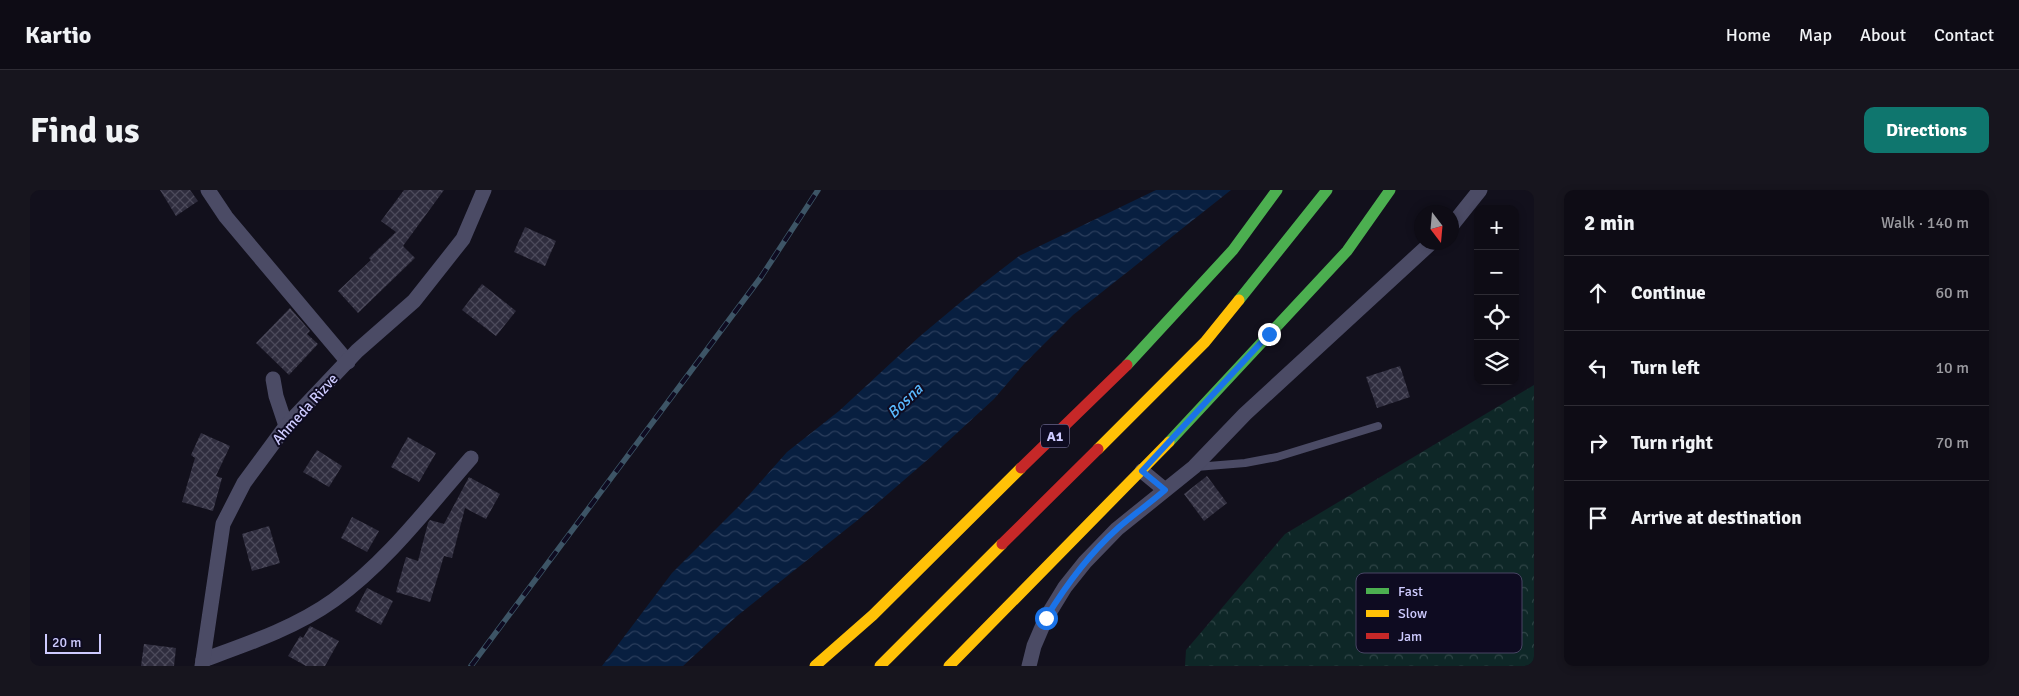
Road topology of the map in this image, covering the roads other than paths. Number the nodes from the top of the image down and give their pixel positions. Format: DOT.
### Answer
graph roads {
  1 [pos="208,190"];
  2 [pos="484,190"];
  3 [pos="1277,190"];
  4 [pos="1327,190"];
  5 [pos="1390,190"];
  6 [pos="1480,190"];
  7 [pos="1459,216"];
  8 [pos="1423,250"];
  9 [pos="348,362"];
  10 [pos="273,379"];
  11 [pos="286,426"];
  12 [pos="1378,426"];
  13 [pos="471,458"];
  14 [pos="1194,467"];
  15 [pos="1142,471"];
  16 [pos="1165,490"];
  17 [pos="202,663"];
  18 [pos="815,666"];
  19 [pos="880,666"];
  20 [pos="949,666"];
  21 [pos="1029,666"];
  1 -- 9 [label="street"];
  2 -- 9 [label="street, Ahmeda Rizve"];
  3 -- 18 [label="main road, A1"];
  4 -- 19 [label="main road, A1"];
  5 -- 15 [label="main road"];
  6 -- 7 [label="street"];
  8 -- 14 [label="street"];
  9 -- 11 [label="street, Ahmeda Rizve"];
  10 -- 11 [label="street"];
  11 -- 17 [label="street, Ahmeda Rizve"];
  12 -- 14 [label="lane"];
  13 -- 17 [label="street"];
  14 -- 16 [label="street"];
  15 -- 16 [label="street"];
  15 -- 20 [label="main road"];
  16 -- 21 [label="street"];
}
